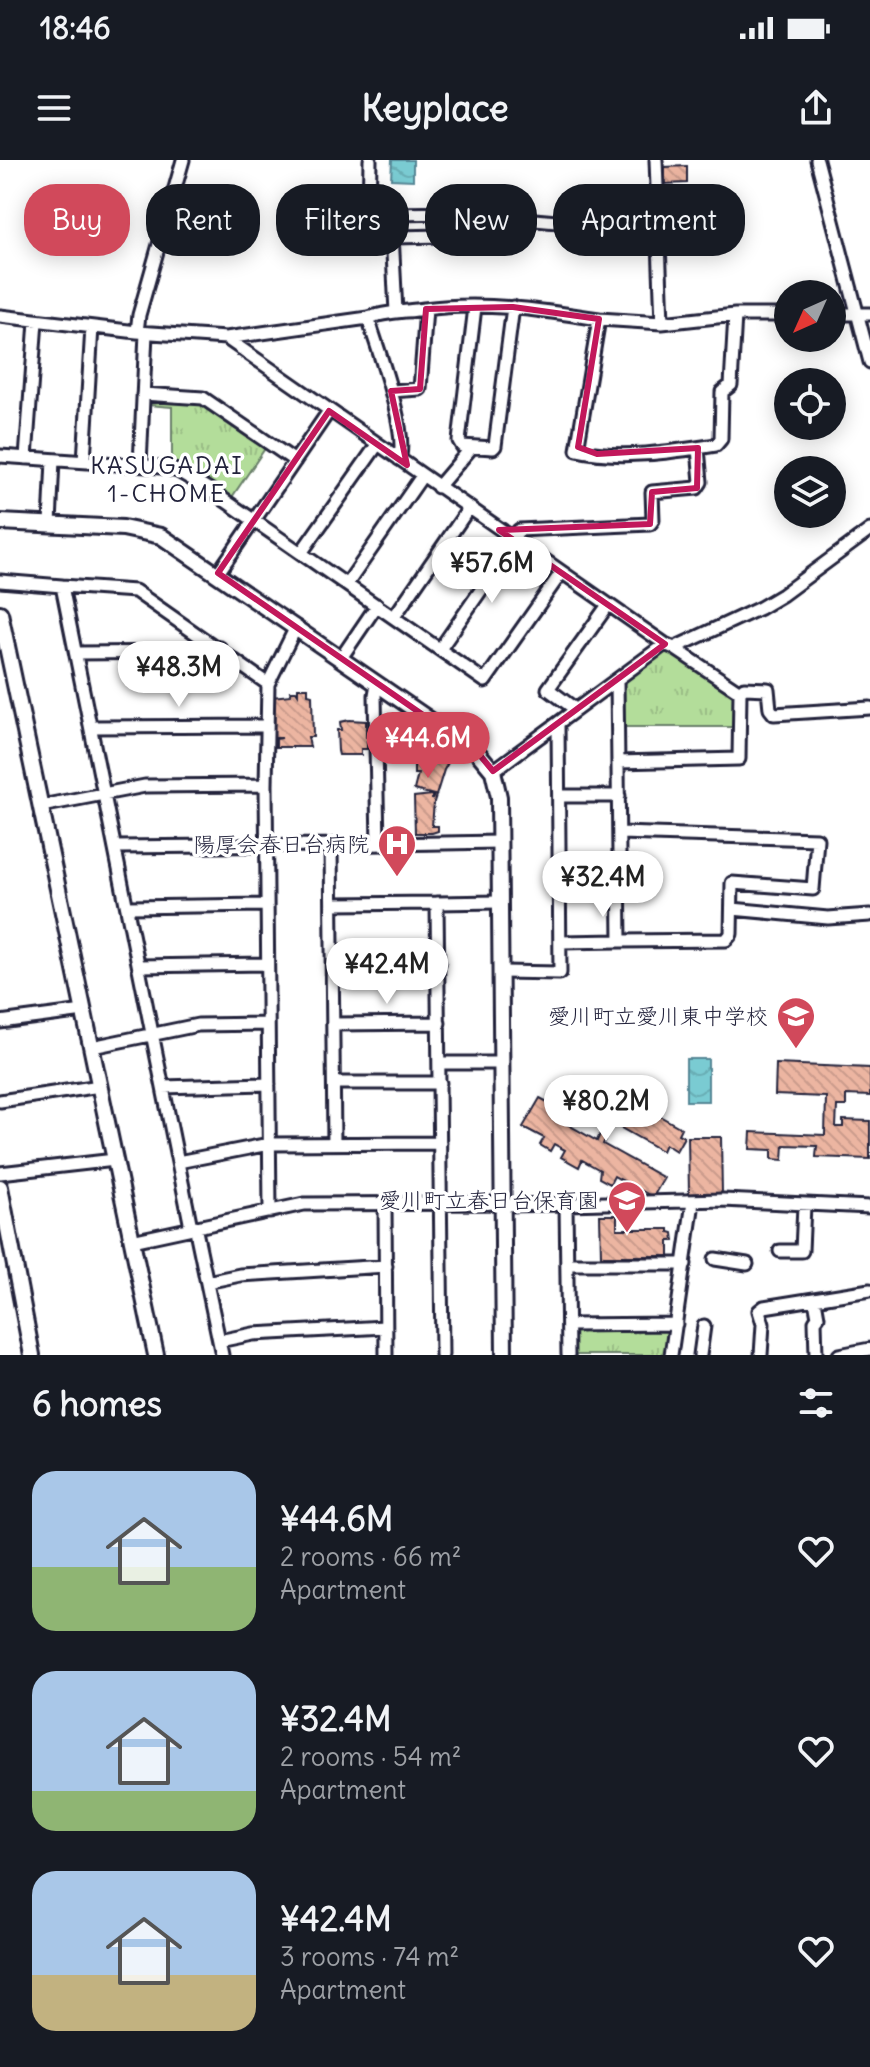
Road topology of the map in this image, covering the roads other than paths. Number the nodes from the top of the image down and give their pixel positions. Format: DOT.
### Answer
graph roads {
  1 [pos="183,160"];
  2 [pos="370,160"];
  3 [pos="656,160"];
  4 [pos="817,160"];
  5 [pos="370,184"];
  6 [pos="657,184"];
  7 [pos="409,214"];
  8 [pos="553,222"];
  9 [pos="394,256"];
  10 [pos="660,256"];
  11 [pos="475,307"];
  12 [pos="513,307"];
  13 [pos="426,309"];
  14 [pos="396,312"];
  15 [pos="864,314"];
  16 [pos="735,315"];
  17 [pos="774,315"];
  18 [pos="0,316"];
  19 [pos="368,318"];
  20 [pos="599,319"];
  21 [pos="36,321"];
  22 [pos="662,323"];
  23 [pos="92,327"];
  24 [pos="142,333"];
  25 [pos="226,338"];
  26 [pos="870,362"];
  27 [pos="489,386"];
  28 [pos="503,388"];
  29 [pos="391,391"];
  30 [pos="707,392"];
  31 [pos="722,392"];
  32 [pos="143,394"];
  33 [pos="329,411"];
  34 [pos="377,445"];
  35 [pos="472,447"];
  36 [pos="698,448"];
  37 [pos="0,456"];
  38 [pos="26,458"];
  39 [pos="399,459"];
  40 [pos="53,460"];
  41 [pos="84,461"];
  42 [pos="295,461"];
  43 [pos="140,465"];
  44 [pos="422,476"];
  45 [pos="438,487"];
  46 [pos="469,508"];
  47 [pos="254,520"];
  48 [pos="0,522"];
  49 [pos="50,524"];
  50 [pos="870,530"];
  51 [pos="514,540"];
  52 [pos="301,553"];
  53 [pos="218,573"];
  54 [pos="561,573"];
  55 [pos="0,581"];
  56 [pos="347,584"];
  57 [pos="62,586"];
  58 [pos="377,605"];
  59 [pos="608,605"];
  60 [pos="0,613"];
  61 [pos="394,617"];
  62 [pos="296,627"];
  63 [pos="670,646"];
  64 [pos="220,648"];
  65 [pos="440,649"];
  66 [pos="77,653"];
  67 [pos="341,658"];
  68 [pos="617,680"];
  69 [pos="268,684"];
  70 [pos="377,684"];
  71 [pos="740,692"];
  72 [pos="870,708"];
  73 [pos="575,709"];
  74 [pos="558,723"];
  75 [pos="266,726"];
  76 [pos="92,727"];
  77 [pos="618,762"];
  78 [pos="493,771"];
  79 [pos="266,785"];
  80 [pos="105,794"];
  81 [pos="559,796"];
  82 [pos="619,796"];
  83 [pos="41,806"];
  84 [pos="620,833"];
  85 [pos="499,842"];
  86 [pos="378,844"];
  87 [pos="267,845"];
  88 [pos="331,845"];
  89 [pos="116,847"];
  90 [pos="499,902"];
  91 [pos="437,903"];
  92 [pos="332,904"];
  93 [pos="267,905"];
  94 [pos="128,907"];
  95 [pos="732,909"];
  96 [pos="870,915"];
  97 [pos="620,941"];
  98 [pos="561,942"];
  99 [pos="334,963"];
  100 [pos="267,964"];
  101 [pos="439,964"];
  102 [pos="139,966"];
  103 [pos="501,972"];
  104 [pos="84,1011"];
  105 [pos="0,1022"];
  106 [pos="439,1023"];
  107 [pos="267,1024"];
  108 [pos="334,1024"];
  109 [pos="152,1033"];
  110 [pos="92,1047"];
  111 [pos="440,1063"];
  112 [pos="501,1063"];
  113 [pos="334,1083"];
  114 [pos="440,1083"];
  115 [pos="269,1084"];
  116 [pos="100,1086"];
  117 [pos="163,1087"];
  118 [pos="0,1101"];
  119 [pos="334,1143"];
  120 [pos="440,1143"];
  121 [pos="269,1144"];
  122 [pos="115,1160"];
  123 [pos="178,1162"];
  124 [pos="0,1173"];
  125 [pos="0,1187"];
  126 [pos="693,1202"];
  127 [pos="385,1203"];
  128 [pos="441,1203"];
  129 [pos="502,1204"];
  130 [pos="566,1204"];
  131 [pos="804,1205"];
  132 [pos="870,1207"];
  133 [pos="270,1212"];
  134 [pos="193,1226"];
  135 [pos="132,1241"];
  136 [pos="785,1255"];
  137 [pos="715,1259"];
  138 [pos="567,1264"];
  139 [pos="685,1264"];
  140 [pos="747,1264"];
  141 [pos="386,1266"];
  142 [pos="207,1282"];
  143 [pos="870,1290"];
  144 [pos="815,1300"];
  145 [pos="676,1324"];
  146 [pos="568,1325"];
  147 [pos="704,1326"];
  148 [pos="385,1327"];
  149 [pos="219,1341"];
  150 [pos="870,1349"];
  151 [pos="32,1355"];
  152 [pos="156,1355"];
  153 [pos="222,1355"];
  154 [pos="386,1355"];
  155 [pos="442,1355"];
  156 [pos="504,1355"];
  157 [pos="568,1355"];
  158 [pos="671,1355"];
  159 [pos="700,1355"];
  160 [pos="761,1355"];
  161 [pos="816,1355"];
  162 [pos="839,1355"];
  1 -- 24 [label="street"];
  2 -- 5 [label="street"];
  3 -- 6 [label="street"];
  4 -- 15 [label="street"];
  7 -- 8 [label="street"];
  9 -- 14 [label="street"];
  10 -- 22 [label="street"];
  11 -- 12 [label="street"];
  11 -- 13 [label="street"];
  11 -- 35 [label="street"];
  12 -- 20 [label="street"];
  12 -- 28 [label="street"];
  13 -- 14 [label="street"];
  13 -- 29 [label="street"];
  14 -- 19 [label="street"];
  15 -- 26 [label="street"];
  16 -- 17 [label="street"];
  16 -- 22 [label="street"];
  16 -- 31 [label="street"];
  18 -- 21 [label="street"];
  19 -- 25 [label="street"];
  19 -- 29 [label="street"];
  20 -- 22 [label="street"];
  20 -- 36 [label="street"];
  21 -- 23 [label="street"];
  21 -- 38 [label="street"];
  23 -- 24 [label="street"];
  23 -- 41 [label="street"];
  24 -- 25 [label="street"];
  24 -- 32 [label="street"];
  25 -- 33 [label="street"];
  27 -- 28 [label="street"];
  28 -- 35 [label="street"];
  29 -- 39 [label="street"];
  30 -- 31 [label="street"];
  31 -- 36 [label="street"];
  32 -- 42 [label="street"];
  32 -- 43 [label="street"];
  33 -- 34 [label="street"];
  33 -- 42 [label="street"];
  34 -- 39 [label="street"];
  34 -- 52 [label="street"];
  35 -- 45 [label="street"];
  36 -- 51 [label="street"];
  37 -- 38 [label="street"];
  38 -- 40 [label="street"];
  39 -- 44 [label="street"];
  40 -- 41 [label="street"];
  40 -- 49 [label="street"];
  41 -- 43 [label="street"];
  42 -- 47 [label="street"];
  43 -- 47 [label="street"];
  44 -- 45 [label="street"];
  44 -- 56 [label="street"];
  45 -- 46 [label="street"];
  46 -- 51 [label="street"];
  46 -- 61 [label="street"];
  47 -- 52 [label="street"];
  47 -- 53 [label="street"];
  48 -- 49 [label="street"];
  49 -- 53 [label="street"];
  50 -- 63 [label="street"];
  51 -- 54 [label="street"];
  51 -- 65 [label="street"];
  52 -- 56 [label="street"];
  53 -- 62 [label="street"];
  54 -- 59 [label="street"];
  54 -- 65 [label="street"];
  55 -- 57 [label="street"];
  56 -- 58 [label="street"];
  57 -- 64 [label="street"];
  57 -- 66 [label="street"];
  58 -- 61 [label="street"];
  58 -- 67 [label="street"];
  59 -- 63 [label="street"];
  59 -- 73 [label="street"];
  60 -- 83 [label="street"];
  61 -- 65 [label="street"];
  62 -- 67 [label="street"];
  62 -- 69 [label="street"];
  63 -- 68 [label="street"];
  63 -- 71 [label="street"];
  64 -- 66 [label="street"];
  64 -- 69 [label="street"];
  66 -- 76 [label="street"];
  67 -- 70 [label="street"];
  68 -- 73 [label="street"];
  68 -- 77 [label="street"];
  69 -- 75 [label="street"];
  70 -- 78 [label="street"];
  70 -- 86 [label="street"];
  71 -- 72 [label="street"];
  71 -- 77 [label="street"];
  73 -- 74 [label="street"];
  74 -- 78 [label="street"];
  74 -- 81 [label="street"];
  75 -- 76 [label="street"];
  75 -- 79 [label="street"];
  76 -- 80 [label="street"];
  77 -- 82 [label="street"];
  78 -- 85 [label="street"];
  79 -- 80 [label="street"];
  79 -- 87 [label="street"];
  80 -- 83 [label="street"];
  80 -- 89 [label="street"];
  81 -- 82 [label="street"];
  81 -- 98 [label="street"];
  82 -- 84 [label="street"];
  83 -- 104 [label="street"];
  84 -- 95 [label="street"];
  84 -- 97 [label="street"];
  85 -- 86 [label="street"];
  85 -- 90 [label="street"];
  86 -- 88 [label="street"];
  87 -- 88 [label="street"];
  87 -- 89 [label="street"];
  87 -- 93 [label="street"];
  88 -- 92 [label="street"];
  89 -- 94 [label="street"];
  90 -- 91 [label="street"];
  90 -- 103 [label="street"];
  91 -- 92 [label="street"];
  91 -- 101 [label="street"];
  92 -- 99 [label="street"];
  93 -- 94 [label="street"];
  93 -- 100 [label="street"];
  94 -- 102 [label="street"];
  95 -- 96 [label="street"];
  95 -- 97 [label="street"];
  97 -- 98 [label="street"];
  98 -- 103 [label="street"];
  99 -- 101 [label="street"];
  99 -- 108 [label="street"];
  100 -- 102 [label="street"];
  100 -- 107 [label="street"];
  101 -- 106 [label="street"];
  102 -- 109 [label="street"];
  103 -- 112 [label="street"];
  104 -- 105 [label="street"];
  104 -- 110 [label="street"];
  106 -- 108 [label="street"];
  106 -- 111 [label="street"];
  107 -- 109 [label="street"];
  107 -- 115 [label="street"];
  108 -- 113 [label="street"];
  109 -- 110 [label="street"];
  109 -- 117 [label="street"];
  110 -- 116 [label="street"];
  111 -- 112 [label="street"];
  111 -- 114 [label="street"];
  112 -- 129 [label="street"];
  113 -- 114 [label="street"];
  113 -- 119 [label="street"];
  114 -- 120 [label="street"];
  115 -- 117 [label="street"];
  115 -- 121 [label="street"];
  116 -- 118 [label="street"];
  116 -- 122 [label="street"];
  117 -- 123 [label="street"];
  119 -- 120 [label="street"];
  119 -- 121 [label="street"];
  120 -- 128 [label="street"];
  121 -- 123 [label="street"];
  121 -- 133 [label="street"];
  122 -- 124 [label="street"];
  122 -- 135 [label="street"];
  123 -- 134 [label="street"];
  125 -- 151 [label="street"];
  126 -- 130 [label="street"];
  126 -- 131 [label="street"];
  126 -- 139 [label="street"];
  127 -- 128 [label="street"];
  127 -- 133 [label="street"];
  127 -- 141 [label="street"];
  128 -- 129 [label="street"];
  128 -- 155 [label="street"];
  129 -- 130 [label="street"];
  129 -- 156 [label="street"];
  130 -- 138 [label="street"];
  131 -- 132 [label="street"];
  131 -- 136 [label="street"];
  133 -- 134 [label="street"];
  134 -- 135 [label="street"];
  134 -- 142 [label="street"];
  135 -- 152 [label="street"];
  137 -- 140 [label="street"];
  138 -- 139 [label="street"];
  138 -- 146 [label="street"];
  139 -- 145 [label="street"];
  141 -- 142 [label="street"];
  141 -- 148 [label="street"];
  142 -- 149 [label="street"];
  143 -- 144 [label="street"];
  144 -- 160 [label="street"];
  144 -- 161 [label="street"];
  145 -- 146 [label="street"];
  145 -- 158 [label="street"];
  146 -- 157 [label="street"];
  147 -- 159 [label="street"];
  148 -- 149 [label="street"];
  148 -- 154 [label="street"];
  149 -- 153 [label="street"];
  150 -- 162 [label="street"];
}
